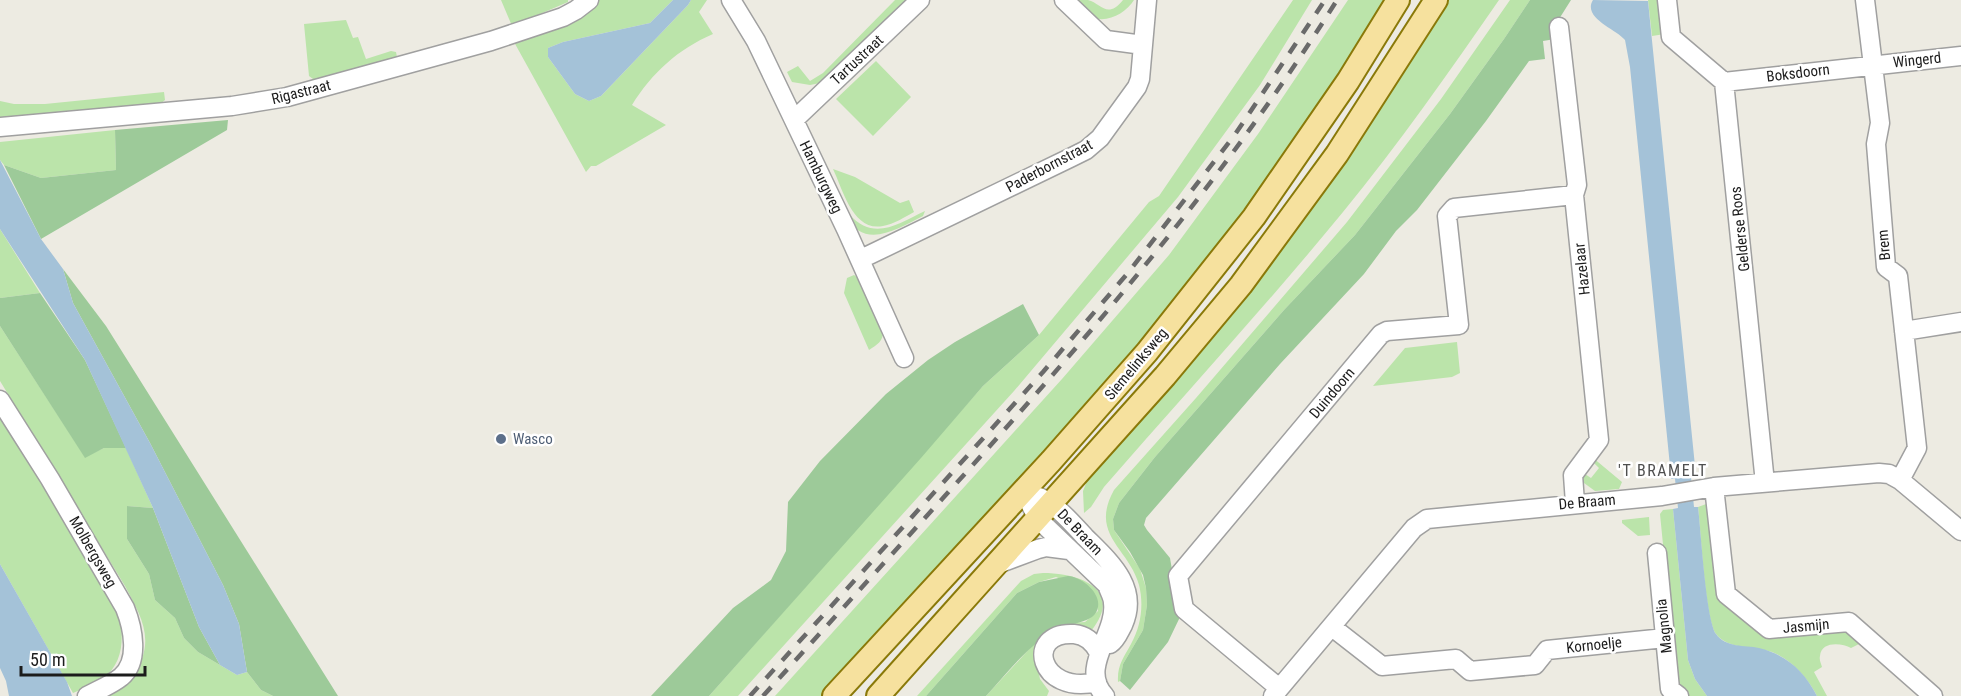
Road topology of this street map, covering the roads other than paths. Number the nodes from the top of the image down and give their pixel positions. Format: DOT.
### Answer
graph roads {
  1 [pos="589,0"];
  2 [pos="731,0"];
  3 [pos="920,0"];
  4 [pos="1064,0"];
  5 [pos="1148,0"];
  6 [pos="1398,0"];
  7 [pos="1436,0"];
  8 [pos="1667,0"];
  9 [pos="1865,0"];
  10 [pos="1559,27"];
  11 [pos="1143,45"];
  12 [pos="1961,56"];
  13 [pos="1872,64"];
  14 [pos="1724,82"];
  15 [pos="794,120"];
  16 [pos="0,127"];
  17 [pos="1574,195"];
  18 [pos="861,259"];
  19 [pos="1961,322"];
  20 [pos="1904,331"];
  21 [pos="904,358"];
  22 [pos="0,400"];
  23 [pos="1900,480"];
  24 [pos="1765,483"];
  25 [pos="1708,488"];
  26 [pos="1023,490"];
  27 [pos="1575,503"];
  28 [pos="1045,511"];
  29 [pos="1961,531"];
  30 [pos="1069,550"];
  31 [pos="1656,553"];
  32 [pos="998,564"];
  33 [pos="1332,627"];
  34 [pos="1665,638"];
  35 [pos="1100,653"];
  36 [pos="1101,689"];
  37 [pos="1276,692"];
  38 [pos="87,696"];
  39 [pos="834,696"];
  40 [pos="878,696"];
  41 [pos="1679,696"];
  42 [pos="1933,696"];
  1 -- 16 [label="street, Rigastraat"];
  2 -- 15 [label="street, Hamburgweg"];
  3 -- 15 [label="street, Tartustraat"];
  4 -- 11 [label="street"];
  5 -- 11 [label="street, Paderbornstraat"];
  6 -- 26 [label="main road, Siemelinksweg"];
  7 -- 28 [label="main road, Siemelinksweg"];
  8 -- 14 [label="street"];
  9 -- 13 [label="street, Brem"];
  10 -- 17 [label="street, Hazelaar"];
  11 -- 18 [label="street, Paderbornstraat"];
  12 -- 13 [label="street, Wingerd"];
  13 -- 14 [label="street, Boksdoorn"];
  13 -- 20 [label="street, Brem"];
  14 -- 24 [label="street, Gelderse Roos"];
  15 -- 18 [label="street, Hamburgweg"];
  17 -- 27 [label="street, Hazelaar"];
  17 -- 37 [label="street, Duindoorn"];
  18 -- 21 [label="street, Hamburgweg"];
  19 -- 20 [label="street"];
  20 -- 23 [label="street, Brem"];
  22 -- 38 [label="street, Molbergsweg"];
  23 -- 24 [label="street, De Braam"];
  23 -- 29 [label="street, De Braam"];
  24 -- 25 [label="street, De Braam"];
  25 -- 27 [label="street, De Braam"];
  25 -- 42 [label="street, Jasmijn"];
  26 -- 28 [label="street, De Braam"];
  26 -- 39 [label="main road, Siemelinksweg"];
  27 -- 33 [label="street, De Braam"];
  28 -- 30 [label="street, De Braam"];
  28 -- 32 [label="main road, Siemelinksweg"];
  28 -- 35 [label="street, De Braam"];
  30 -- 32 [label="street, De Braam"];
  30 -- 35 [label="street, De Braam"];
  31 -- 34 [label="street, Magnolia"];
  32 -- 40 [label="main road, Siemelinksweg"];
  33 -- 34 [label="street, Kornoelje"];
  33 -- 37 [label="street, De Braam"];
  34 -- 41 [label="street, Magnolia"];
  35 -- 36 [label="street, De Braam"];
  35 -- 36 [label="street, De Braam"];
}
